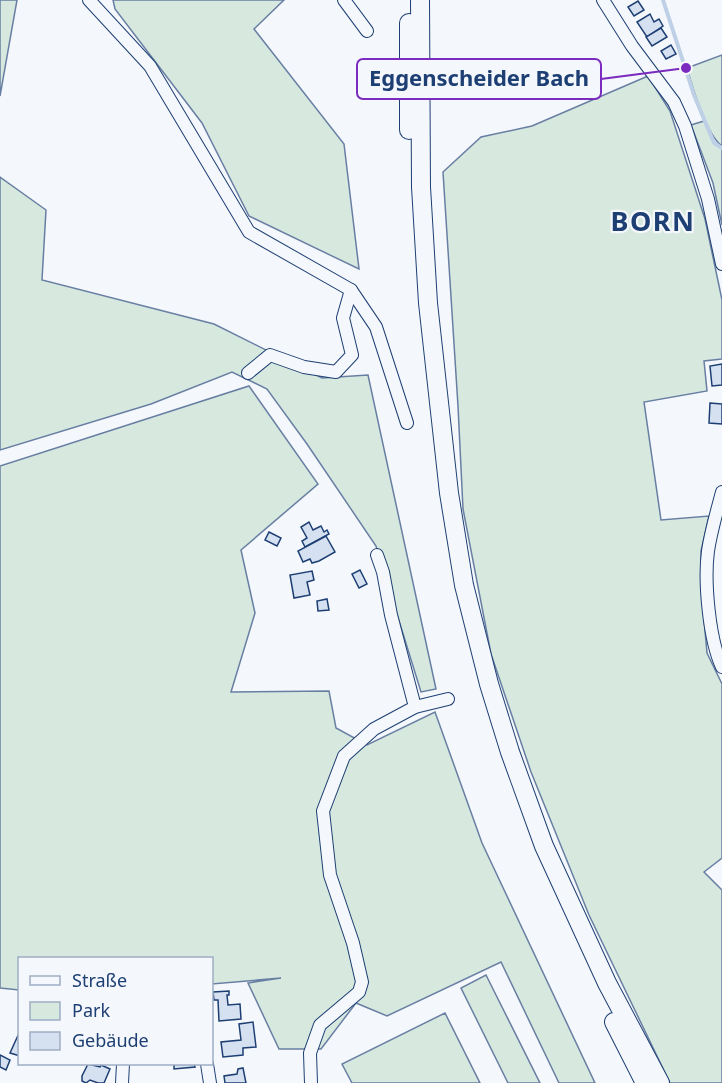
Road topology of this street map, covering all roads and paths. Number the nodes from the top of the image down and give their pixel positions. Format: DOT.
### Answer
graph roads {
  1 [pos="89,0"];
  2 [pos="344,0"];
  3 [pos="408,0"];
  4 [pos="420,0"];
  5 [pos="603,0"];
  6 [pos="367,31"];
  7 [pos="415,59"];
  8 [pos="722,264"];
  9 [pos="351,290"];
  10 [pos="248,373"];
  11 [pos="407,423"];
  12 [pos="722,492"];
  13 [pos="377,555"];
  14 [pos="720,659"];
  15 [pos="448,699"];
  16 [pos="416,706"];
  17 [pos="123,1065"];
  18 [pos="207,1065"];
  19 [pos="122,1083"];
  20 [pos="210,1083"];
  21 [pos="311,1083"];
  22 [pos="645,1083"];
  23 [pos="660,1083"];
  1 -- 9 [label="street"];
  2 -- 6 [label="street"];
  3 -- 7 [label="highway"];
  4 -- 7 [label="highway"];
  5 -- 8 [label="street"];
  7 -- 22 [label="highway"];
  7 -- 23 [label="highway"];
  9 -- 10 [label="street"];
  9 -- 11 [label="street"];
  12 -- 14 [label="street"];
  13 -- 16 [label="street"];
  15 -- 16 [label="street"];
  16 -- 21 [label="street"];
  17 -- 19 [label="street"];
  18 -- 20 [label="street"];
}
